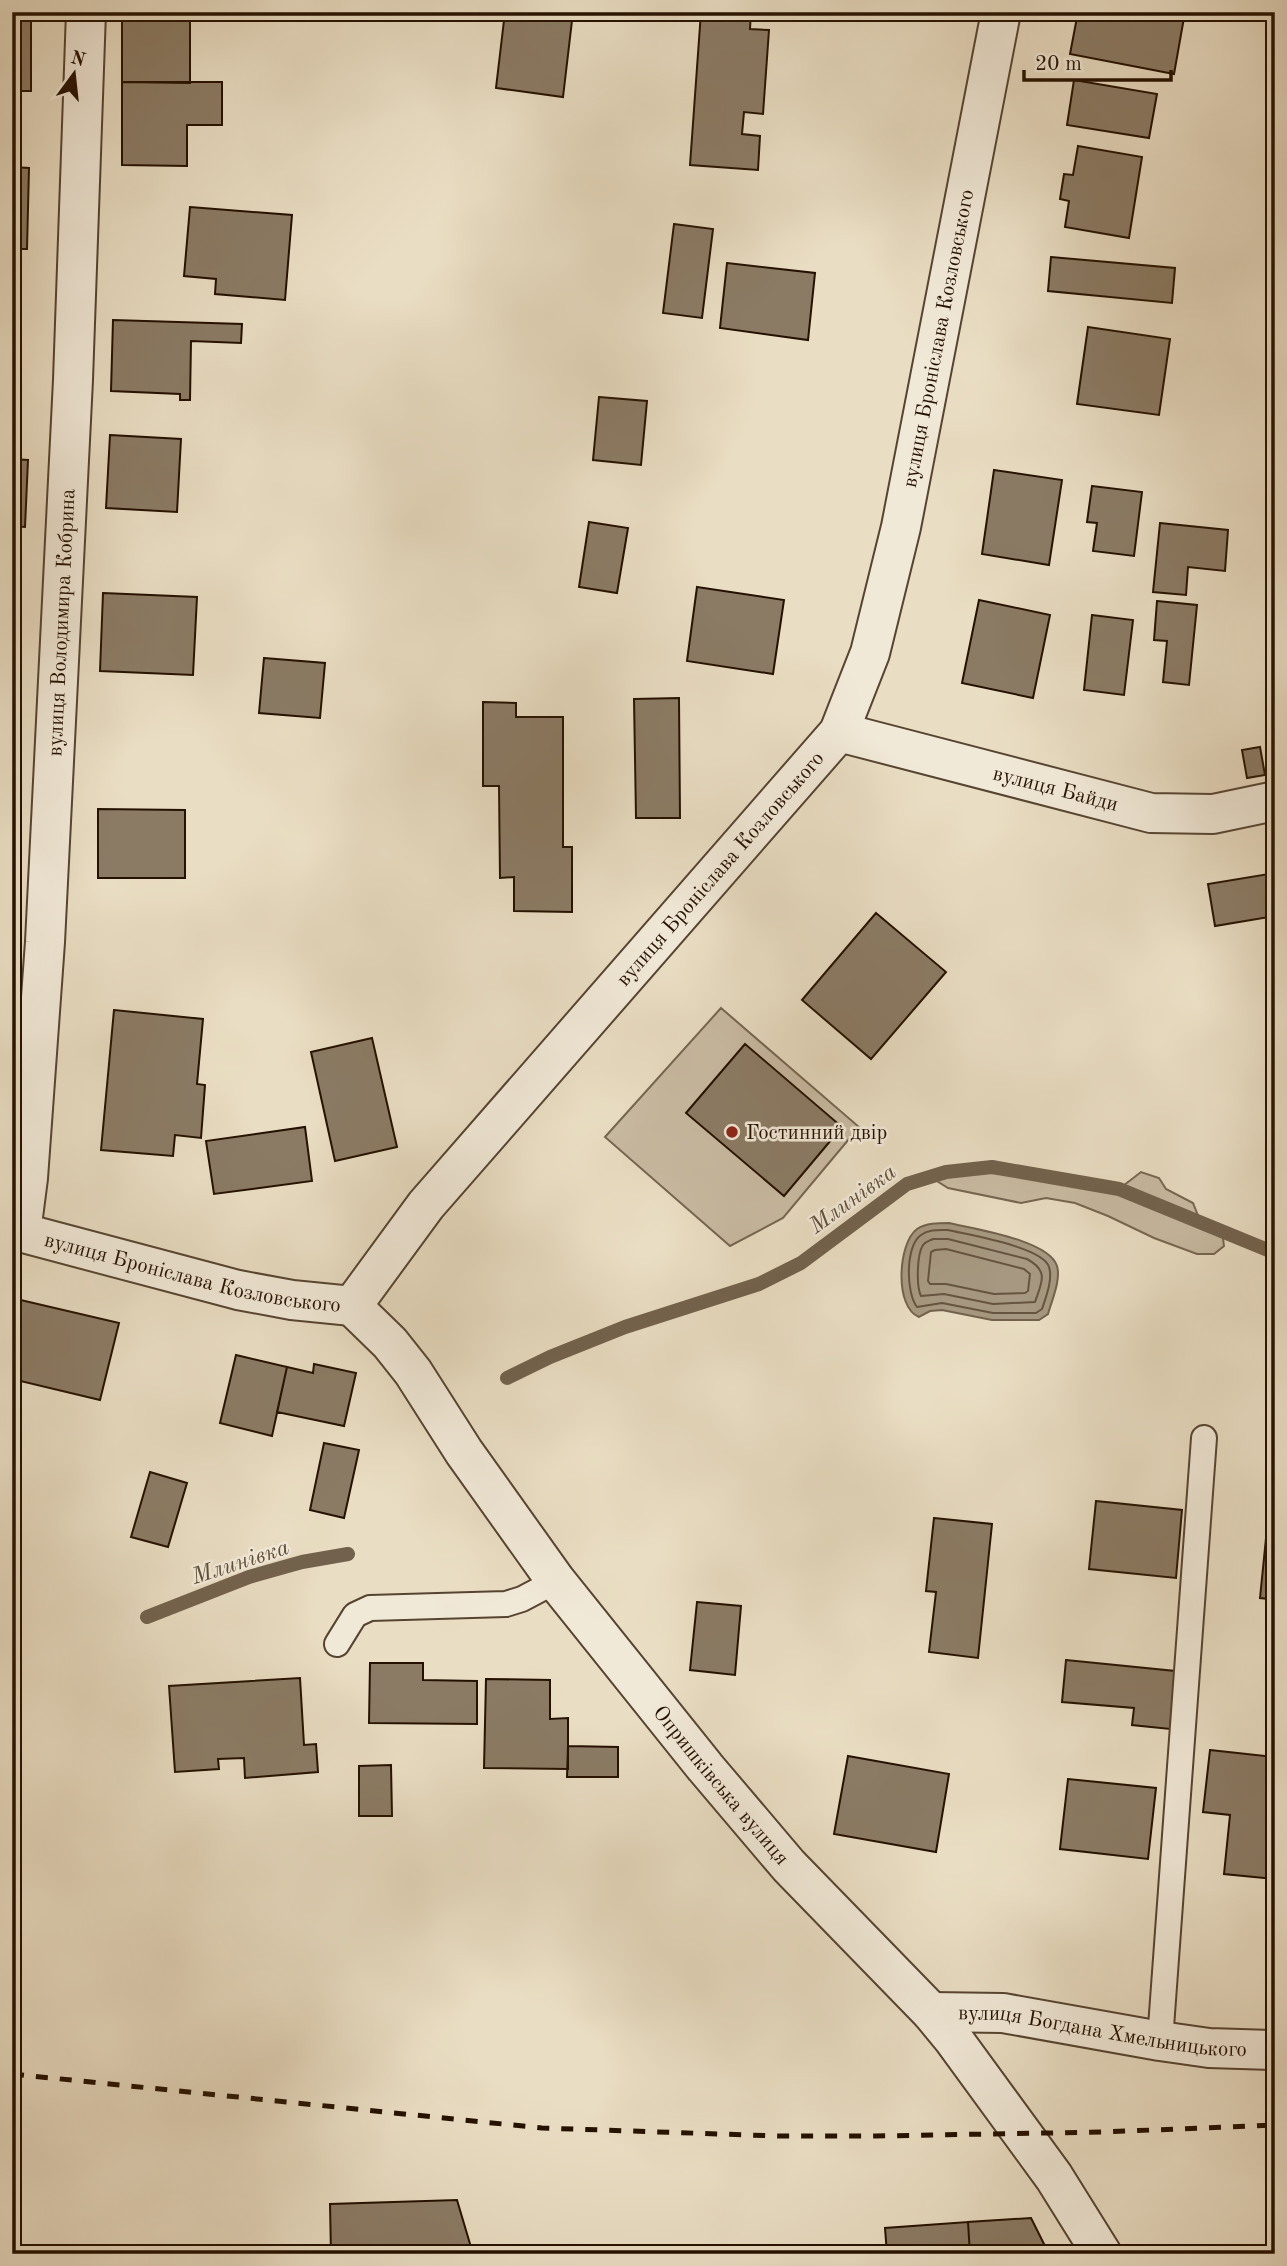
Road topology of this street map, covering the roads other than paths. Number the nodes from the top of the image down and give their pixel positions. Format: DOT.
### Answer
graph roads {
  1 [pos="86,12"];
  2 [pos="1001,12"];
  3 [pos="839,732"];
  4 [pos="1275,801"];
  5 [pos="17,1231"];
  6 [pos="352,1306"];
  7 [pos="1204,1438"];
  8 [pos="556,1581"];
  9 [pos="337,1644"];
  10 [pos="931,2012"];
  11 [pos="1160,2041"];
  12 [pos="1275,2050"];
  13 [pos="1102,2254"];
  1 -- 5 [label="street, вулиця Володимира Кобрина"];
  2 -- 3 [label="street, вулиця Броніслава Козловського"];
  3 -- 4 [label="street, вулиця Байди"];
  3 -- 6 [label="street, вулиця Броніслава Козловського"];
  5 -- 6 [label="street, вулиця Броніслава Козловського"];
  6 -- 8 [label="street, Опришківська вулиця"];
  7 -- 11 [label="lane"];
  8 -- 9 [label="lane"];
  8 -- 10 [label="street, Опришківська вулиця"];
  10 -- 11 [label="street, вулиця Богдана Хмельницького"];
  10 -- 13 [label="street, Опришківська вулиця"];
  11 -- 12 [label="street, вулиця Богдана Хмельницького"];
}
